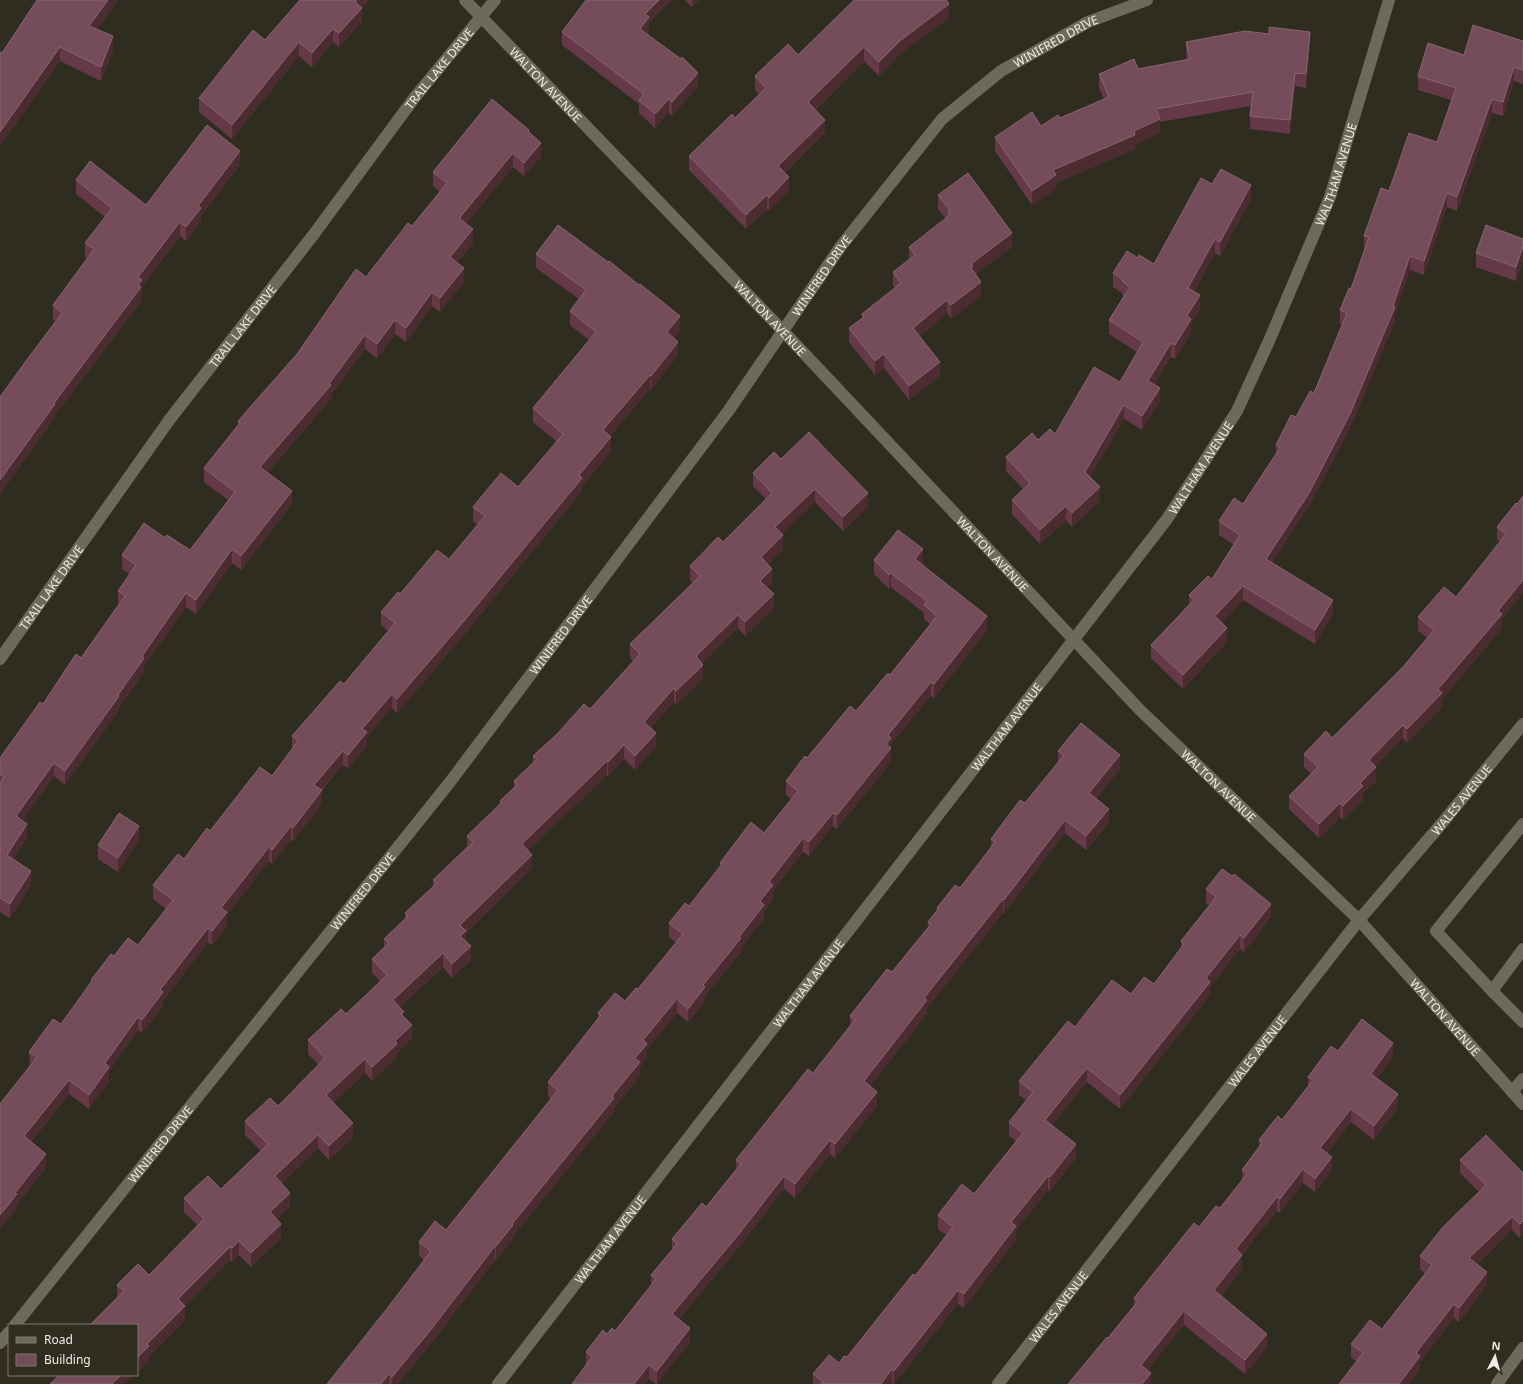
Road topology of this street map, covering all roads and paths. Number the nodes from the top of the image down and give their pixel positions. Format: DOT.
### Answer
graph roads {
  1 [pos="466,0"];
  2 [pos="495,0"];
  3 [pos="1147,0"];
  4 [pos="1389,0"];
  5 [pos="482,16"];
  6 [pos="783,331"];
  7 [pos="1074,640"];
  8 [pos="0,659"];
  9 [pos="1523,724"];
  10 [pos="1523,824"];
  11 [pos="1359,920"];
  12 [pos="1523,948"];
  13 [pos="1492,991"];
  14 [pos="1523,1022"];
  15 [pos="1523,1079"];
  16 [pos="1512,1092"];
  17 [pos="1523,1104"];
  18 [pos="16,1324"];
  19 [pos="8,1333"];
  20 [pos="0,1343"];
  21 [pos="1523,1348"];
  22 [pos="498,1384"];
  23 [pos="998,1384"];
  24 [pos="1497,1384"];
  1 -- 5 [label="street, WALTON AVENUE"];
  2 -- 5 [label="street, TRAIL LAKE DRIVE"];
  3 -- 6 [label="street, WINIFRED DRIVE"];
  4 -- 7 [label="street, WALTHAM AVENUE"];
  5 -- 6 [label="street, WALTON AVENUE"];
  5 -- 8 [label="street, TRAIL LAKE DRIVE"];
  6 -- 7 [label="street, WALTON AVENUE"];
  6 -- 18 [label="street, WINIFRED DRIVE"];
  7 -- 11 [label="street, WALTON AVENUE"];
  7 -- 22 [label="street, WALTHAM AVENUE"];
  9 -- 11 [label="street, WALES AVENUE"];
  10 -- 13 [label="street"];
  11 -- 16 [label="street, WALTON AVENUE"];
  11 -- 23 [label="street, WALES AVENUE"];
  12 -- 13 [label="street"];
  13 -- 14 [label="street"];
  15 -- 16 [label="street"];
  16 -- 17 [label="street, WALTON AVENUE"];
  19 -- 20 [label="street"];
  21 -- 24 [label="street"];
}
